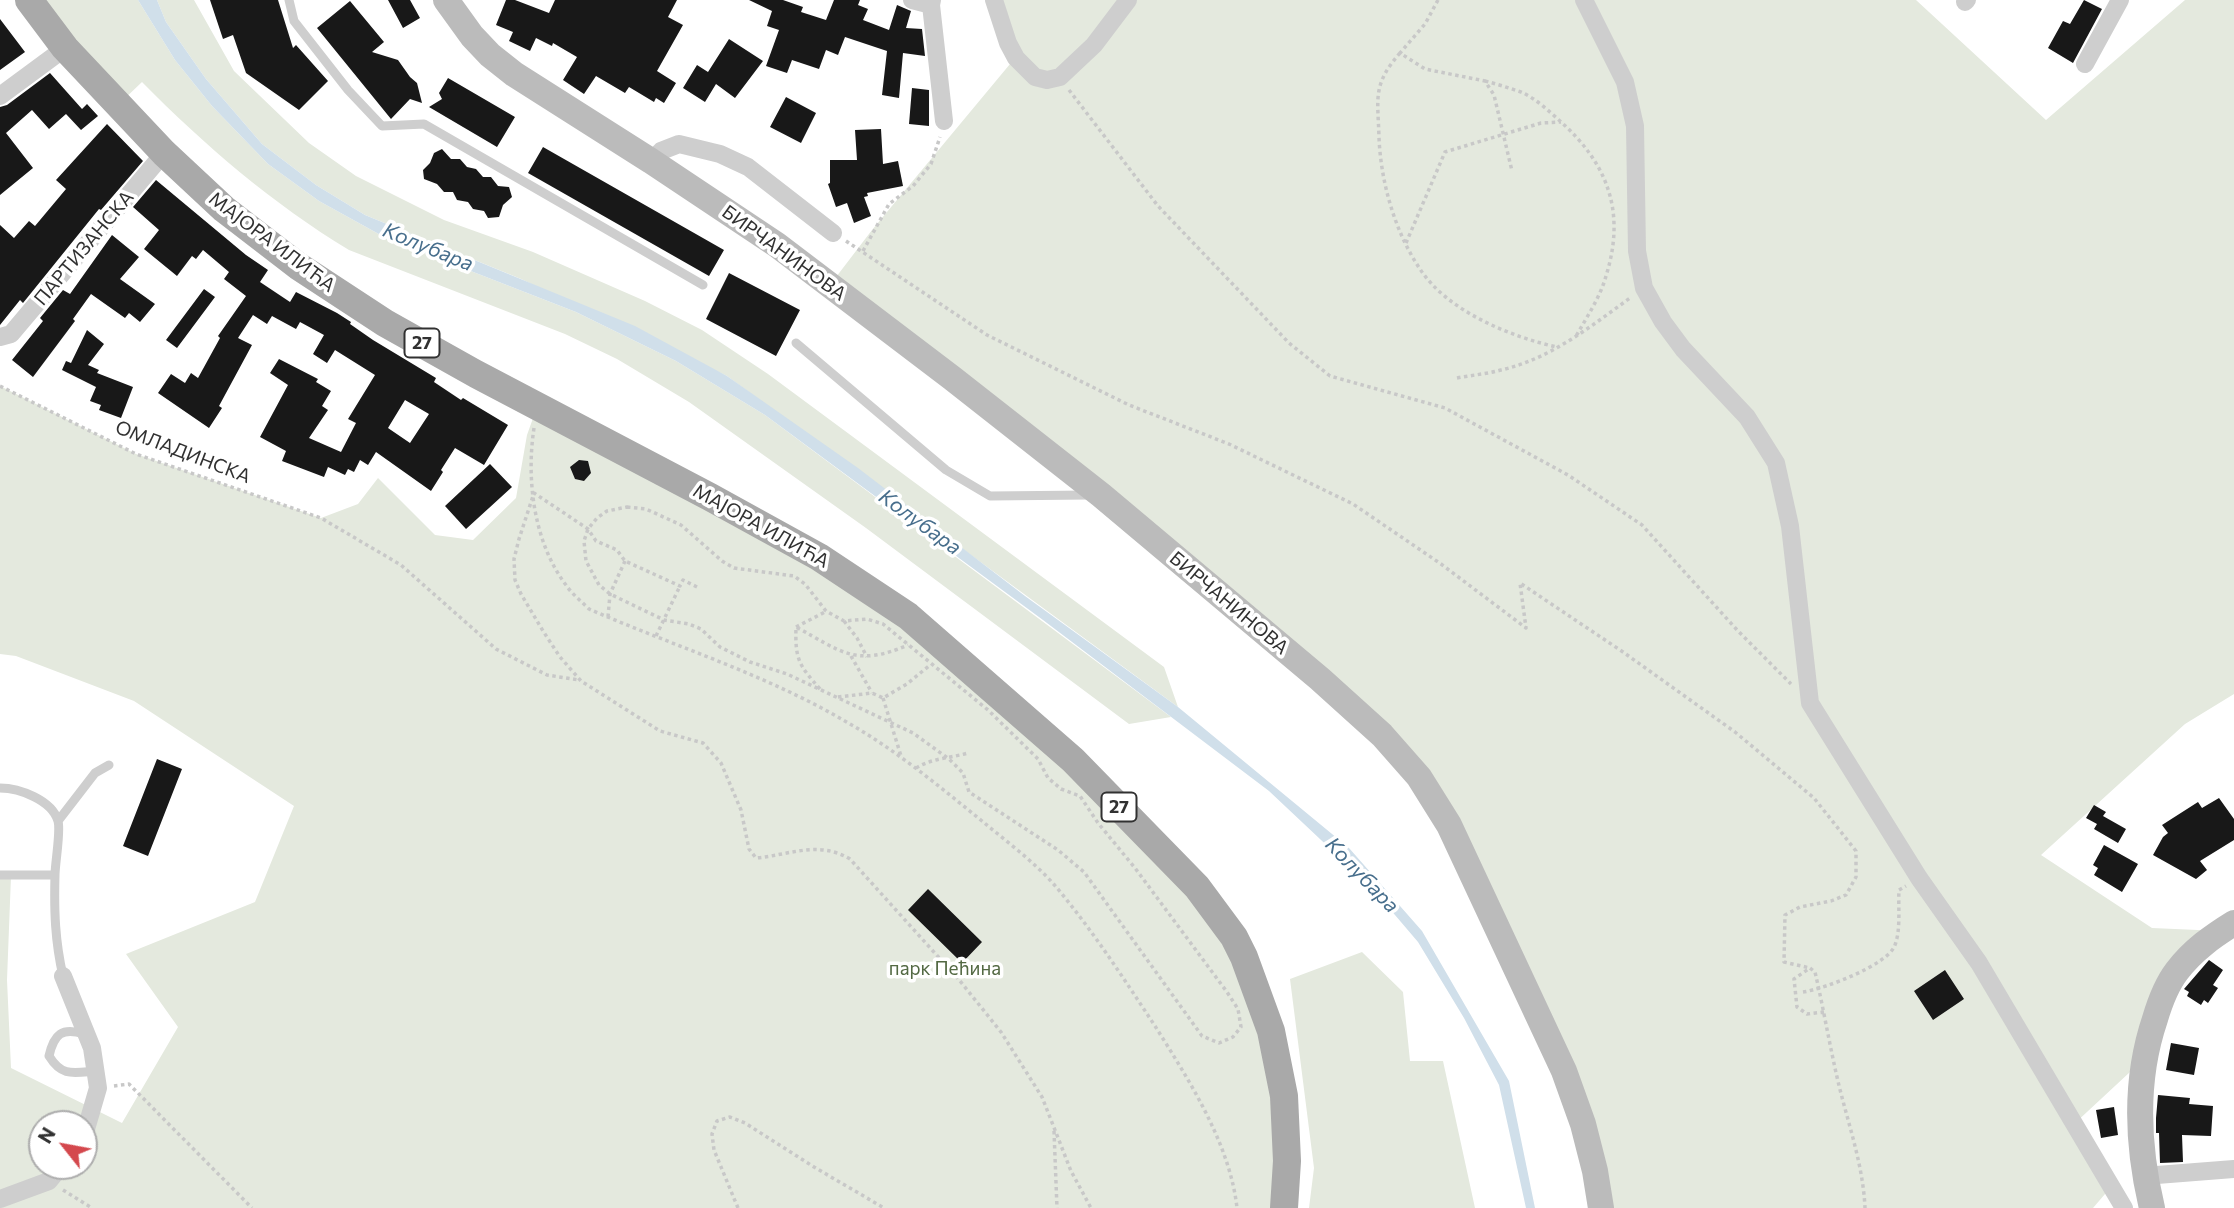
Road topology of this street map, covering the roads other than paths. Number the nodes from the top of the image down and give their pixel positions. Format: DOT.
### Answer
graph roads {
  1 [pos="29,0"];
  2 [pos="289,0"];
  3 [pos="446,0"];
  4 [pos="912,0"];
  5 [pos="994,0"];
  6 [pos="1128,0"];
  7 [pos="1584,0"];
  8 [pos="2120,0"];
  9 [pos="931,2"];
  10 [pos="65,48"];
  11 [pos="2085,64"];
  12 [pos="0,96"];
  13 [pos="944,121"];
  14 [pos="164,153"];
  15 [pos="651,161"];
  16 [pos="833,233"];
  17 [pos="703,285"];
  18 [pos="0,337"];
  19 [pos="796,343"];
  20 [pos="1101,495"];
  21 [pos="109,765"];
  22 [pos="0,788"];
  23 [pos="58,821"];
  24 [pos="0,875"];
  25 [pos="55,875"];
  26 [pos="2234,923"];
  27 [pos="63,976"];
  28 [pos="86,1034"];
  29 [pos="97,1079"];
  30 [pos="90,1110"];
  31 [pos="2234,1169"];
  32 [pos="2144,1176"];
  33 [pos="50,1180"];
  34 [pos="0,1199"];
  35 [pos="1284,1208"];
  36 [pos="1601,1208"];
  37 [pos="2124,1208"];
  38 [pos="2152,1208"];
  1 -- 10 [label="main road, МАЈОРА ИЛИЋА / 27"];
  2 -- 17 [label="lane"];
  3 -- 15 [label="main road, БИРЧАНИНОВА"];
  4 -- 9 [label="street"];
  5 -- 6 [label="street"];
  7 -- 37 [label="street"];
  8 -- 11 [label="street"];
  9 -- 13 [label="street"];
  10 -- 12 [label="street"];
  10 -- 14 [label="main road, МАЈОРА ИЛИЋА / 27"];
  14 -- 18 [label="street, ПАРТИЗАНСКА"];
  14 -- 35 [label="main road, МАЈОРА ИЛИЋА / 27"];
  15 -- 16 [label="street"];
  15 -- 20 [label="main road, БИРЧАНИНОВА"];
  19 -- 20 [label="lane"];
  20 -- 36 [label="main road, БИРЧАНИНОВА"];
  21 -- 23 [label="lane"];
  22 -- 23 [label="lane"];
  23 -- 25 [label="lane"];
  24 -- 25 [label="lane"];
  25 -- 27 [label="lane"];
  26 -- 32 [label="main road"];
  27 -- 28 [label="street"];
  28 -- 29 [label="street"];
  28 -- 29 [label="lane"];
  29 -- 30 [label="street"];
  31 -- 32 [label="street"];
  32 -- 38 [label="main road"];
  33 -- 34 [label="street"];
}
